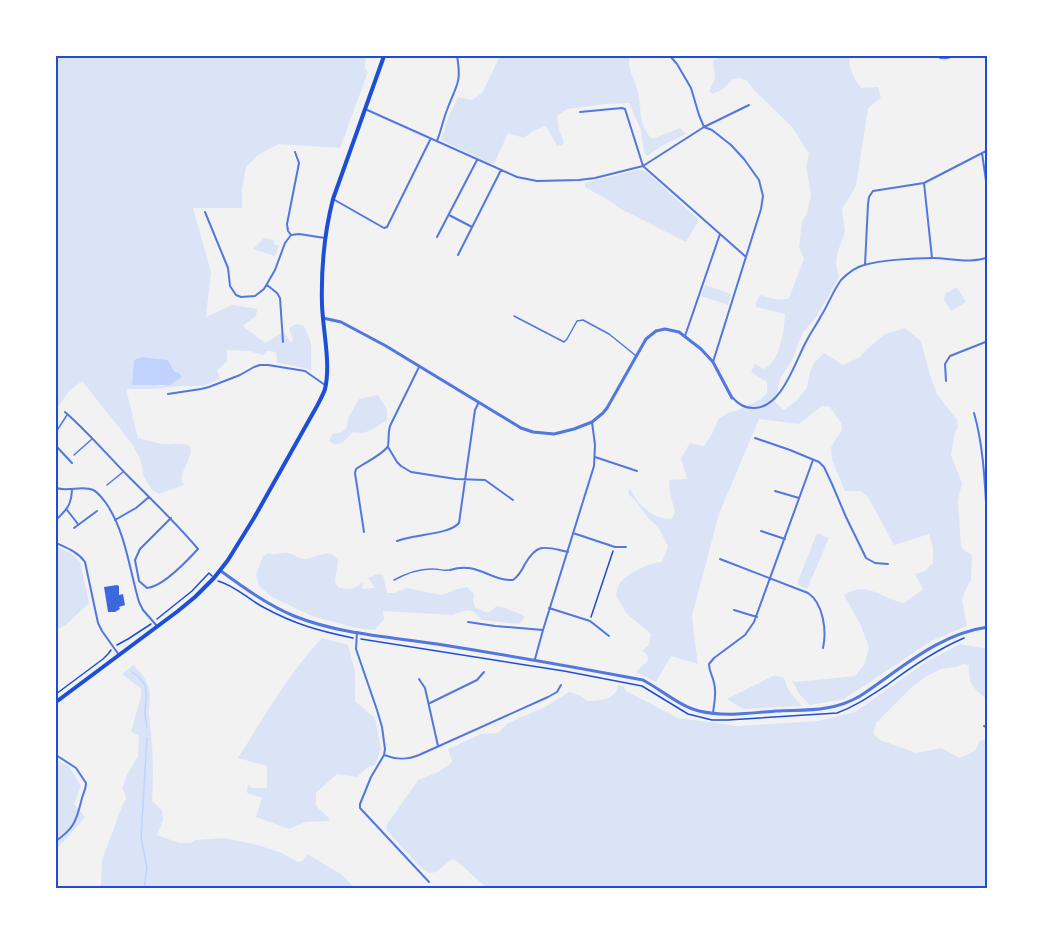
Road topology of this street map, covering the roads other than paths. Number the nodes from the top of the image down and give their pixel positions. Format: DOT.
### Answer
graph roads {
  1 [pos="384,56"];
  2 [pos="457,56"];
  3 [pos="670,56"];
  4 [pos="937,56"];
  5 [pos="954,56"];
  6 [pos="749,105"];
  7 [pos="365,109"];
  8 [pos="580,112"];
  9 [pos="704,126"];
  10 [pos="431,139"];
  11 [pos="437,141"];
  12 [pos="987,150"];
  13 [pos="295,152"];
  14 [pos="982,153"];
  15 [pos="477,160"];
  16 [pos="643,166"];
  17 [pos="501,170"];
  18 [pos="924,183"];
  19 [pos="987,195"];
  20 [pos="333,199"];
  21 [pos="206,212"];
  22 [pos="449,215"];
  23 [pos="472,227"];
  24 [pos="720,234"];
  25 [pos="291,235"];
  26 [pos="437,237"];
  27 [pos="325,238"];
  28 [pos="459,255"];
  29 [pos="745,256"];
  30 [pos="987,257"];
  31 [pos="932,258"];
  32 [pos="865,265"];
  33 [pos="267,285"];
  34 [pos="514,316"];
  35 [pos="323,318"];
  36 [pos="685,336"];
  37 [pos="987,341"];
  38 [pos="283,342"];
  39 [pos="636,356"];
  40 [pos="713,362"];
  41 [pos="419,367"];
  42 [pos="946,381"];
  43 [pos="326,385"];
  44 [pos="168,394"];
  45 [pos="732,398"];
  46 [pos="479,402"];
  47 [pos="65,411"];
  48 [pos="974,413"];
  49 [pos="68,414"];
  50 [pos="592,422"];
  51 [pos="56,432"];
  52 [pos="93,438"];
  53 [pos="755,438"];
  54 [pos="56,446"];
  55 [pos="388,446"];
  56 [pos="74,455"];
  57 [pos="596,457"];
  58 [pos="813,460"];
  59 [pos="72,463"];
  60 [pos="124,471"];
  61 [pos="637,471"];
  62 [pos="465,480"];
  63 [pos="107,485"];
  64 [pos="56,488"];
  65 [pos="72,490"];
  66 [pos="776,490"];
  67 [pos="149,497"];
  68 [pos="799,498"];
  69 [pos="513,500"];
  70 [pos="67,510"];
  71 [pos="97,512"];
  72 [pos="171,518"];
  73 [pos="56,520"];
  74 [pos="115,520"];
  75 [pos="79,524"];
  76 [pos="74,528"];
  77 [pos="761,531"];
  78 [pos="364,532"];
  79 [pos="573,533"];
  80 [pos="987,534"];
  81 [pos="785,539"];
  82 [pos="397,542"];
  83 [pos="56,543"];
  84 [pos="626,547"];
  85 [pos="568,552"];
  86 [pos="720,560"];
  87 [pos="888,564"];
  88 [pos="450,570"];
  89 [pos="221,571"];
  90 [pos="771,578"];
  91 [pos="394,580"];
  92 [pos="549,608"];
  93 [pos="734,610"];
  94 [pos="757,617"];
  95 [pos="468,622"];
  96 [pos="158,626"];
  97 [pos="987,627"];
  98 [pos="543,630"];
  99 [pos="357,632"];
  100 [pos="609,636"];
  101 [pos="823,648"];
  102 [pos="118,656"];
  103 [pos="534,659"];
  104 [pos="484,672"];
  105 [pos="419,679"];
  106 [pos="561,685"];
  107 [pos="56,702"];
  108 [pos="430,704"];
  109 [pos="713,713"];
  110 [pos="438,746"];
  111 [pos="56,755"];
  112 [pos="384,755"];
  113 [pos="56,841"];
  114 [pos="429,882"];
  1 -- 7 [label="main road"];
  2 -- 11 [label="street"];
  3 -- 9 [label="street"];
  4 -- 5 [label="street"];
  6 -- 9 [label="street"];
  7 -- 10 [label="street"];
  7 -- 20 [label="main road"];
  8 -- 16 [label="street"];
  9 -- 16 [label="street"];
  9 -- 29 [label="street"];
  10 -- 11 [label="street"];
  10 -- 20 [label="street"];
  11 -- 15 [label="street"];
  12 -- 14 [label="street"];
  13 -- 25 [label="street"];
  14 -- 18 [label="street"];
  14 -- 19 [label="street"];
  15 -- 17 [label="street"];
  15 -- 22 [label="street"];
  16 -- 17 [label="street"];
  16 -- 24 [label="street"];
  17 -- 23 [label="street"];
  18 -- 31 [label="street"];
  18 -- 32 [label="street"];
  20 -- 27 [label="main road"];
  21 -- 33 [label="street"];
  22 -- 23 [label="street"];
  22 -- 26 [label="street"];
  23 -- 28 [label="street"];
  24 -- 29 [label="street"];
  24 -- 36 [label="street"];
  25 -- 27 [label="street"];
  25 -- 33 [label="street"];
  27 -- 35 [label="main road"];
  29 -- 40 [label="street"];
  30 -- 31 [label="street"];
  31 -- 32 [label="street"];
  32 -- 45 [label="street"];
  33 -- 38 [label="street"];
  34 -- 39 [label="lane"];
  35 -- 41 [label="street"];
  35 -- 43 [label="main road"];
  36 -- 39 [label="street"];
  36 -- 40 [label="street"];
  37 -- 42 [label="street"];
  39 -- 50 [label="street"];
  40 -- 45 [label="street"];
  41 -- 46 [label="street"];
  41 -- 55 [label="street"];
  43 -- 44 [label="street"];
  43 -- 89 [label="main road"];
  46 -- 50 [label="street"];
  46 -- 62 [label="street"];
  47 -- 49 [label="street"];
  48 -- 80 [label="street"];
  49 -- 51 [label="lane"];
  49 -- 52 [label="street"];
  50 -- 57 [label="street"];
  52 -- 56 [label="lane"];
  52 -- 60 [label="street"];
  53 -- 58 [label="street"];
  54 -- 59 [label="street"];
  55 -- 62 [label="street"];
  55 -- 78 [label="street"];
  57 -- 61 [label="street"];
  57 -- 79 [label="street"];
  58 -- 68 [label="street"];
  58 -- 87 [label="street"];
  60 -- 63 [label="lane"];
  60 -- 67 [label="street"];
  62 -- 69 [label="street"];
  62 -- 82 [label="street"];
  64 -- 65 [label="street"];
  65 -- 70 [label="street"];
  65 -- 74 [label="street"];
  66 -- 68 [label="street"];
  67 -- 72 [label="street"];
  67 -- 74 [label="street"];
  68 -- 81 [label="street"];
  70 -- 73 [label="street"];
  70 -- 75 [label="street"];
  71 -- 75 [label="street"];
  72 -- 72 [label="street"];
  74 -- 96 [label="street"];
  75 -- 76 [label="street"];
  77 -- 81 [label="street"];
  79 -- 84 [label="street"];
  79 -- 85 [label="street"];
  81 -- 90 [label="street"];
  83 -- 102 [label="street"];
  85 -- 88 [label="street"];
  85 -- 92 [label="street"];
  86 -- 90 [label="street"];
  88 -- 91 [label="lane"];
  89 -- 96 [label="main road"];
  89 -- 99 [label="street"];
  90 -- 94 [label="street"];
  90 -- 101 [label="street"];
  92 -- 98 [label="street"];
  92 -- 100 [label="street"];
  93 -- 94 [label="street"];
  94 -- 109 [label="street"];
  95 -- 98 [label="street"];
  96 -- 102 [label="main road"];
  97 -- 109 [label="street"];
  98 -- 103 [label="street"];
  99 -- 103 [label="street"];
  99 -- 112 [label="street"];
  102 -- 107 [label="main road"];
  103 -- 109 [label="street"];
  104 -- 108 [label="street"];
  105 -- 108 [label="street"];
  106 -- 110 [label="street"];
  108 -- 110 [label="street"];
  110 -- 112 [label="street"];
  111 -- 113 [label="street"];
  112 -- 114 [label="street"];
}
